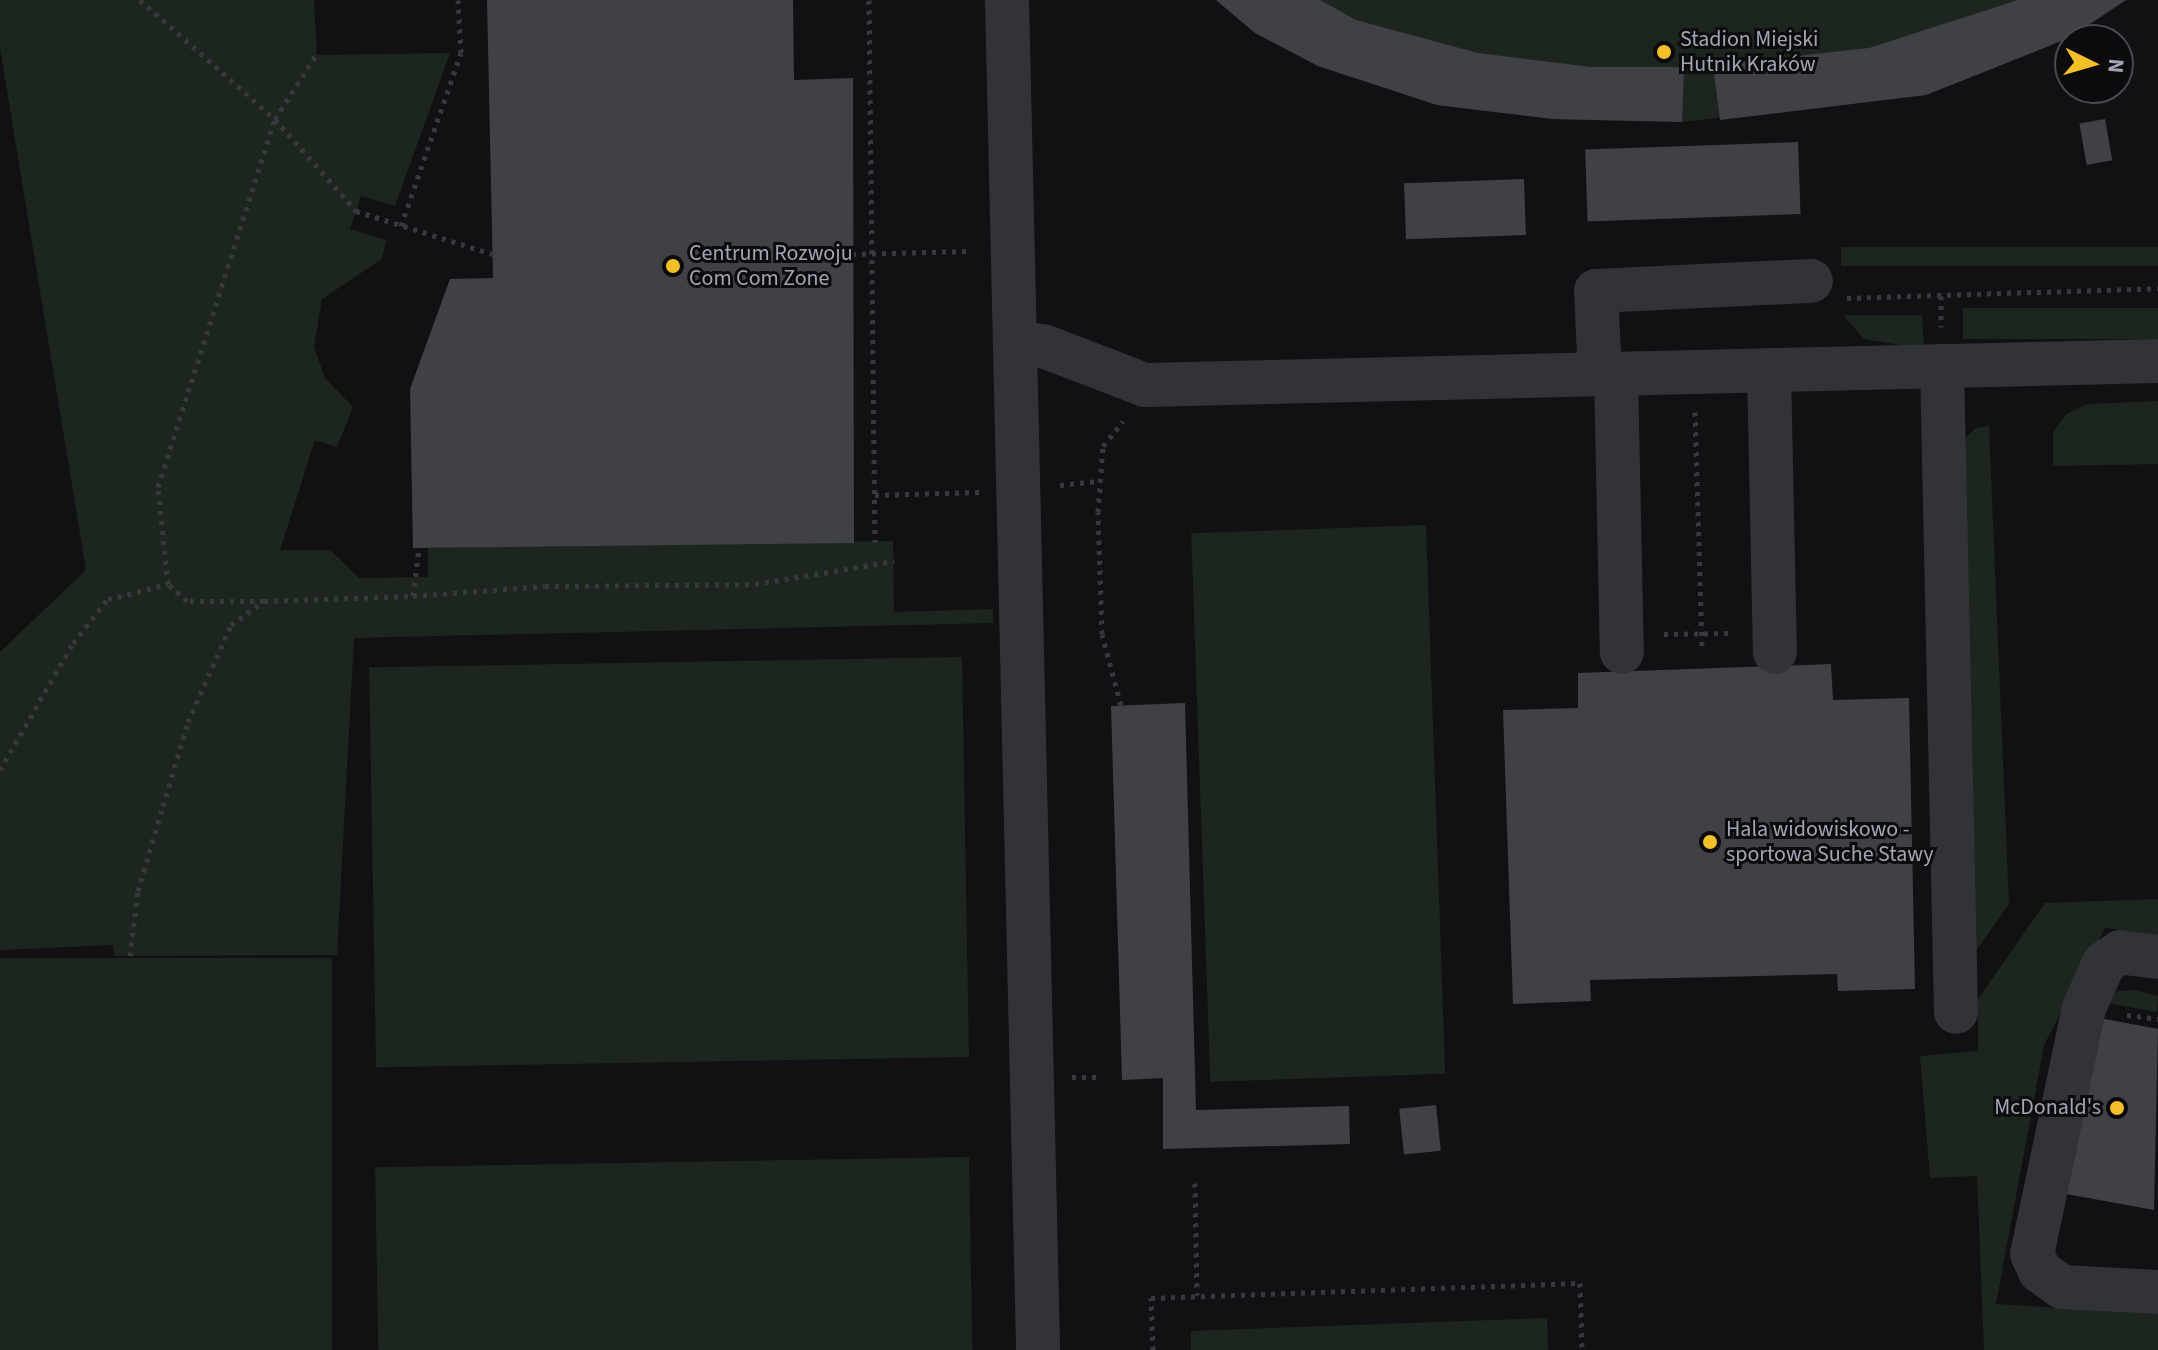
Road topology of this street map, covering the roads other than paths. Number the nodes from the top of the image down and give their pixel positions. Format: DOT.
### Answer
graph roads {
  1 [pos="1007,0"];
  2 [pos="1827,290"];
  3 [pos="1015,342"];
  4 [pos="2158,361"];
  5 [pos="1942,366"];
  6 [pos="1769,370"];
  7 [pos="1608,374"];
  8 [pos="1775,642"];
  9 [pos="1622,644"];
  10 [pos="2158,957"];
  11 [pos="2096,981"];
  12 [pos="2158,986"];
  13 [pos="1956,1012"];
  14 [pos="2158,1292"];
  15 [pos="1038,1350"];
  1 -- 3 [label="lane"];
  2 -- 7 [label="lane"];
  3 -- 7 [label="lane"];
  3 -- 15 [label="lane"];
  4 -- 5 [label="lane"];
  5 -- 6 [label="lane"];
  5 -- 13 [label="lane"];
  6 -- 7 [label="lane"];
  6 -- 8 [label="lane"];
  7 -- 9 [label="lane"];
  10 -- 11 [label="lane"];
  11 -- 12 [label="lane"];
  11 -- 14 [label="lane"];
}
